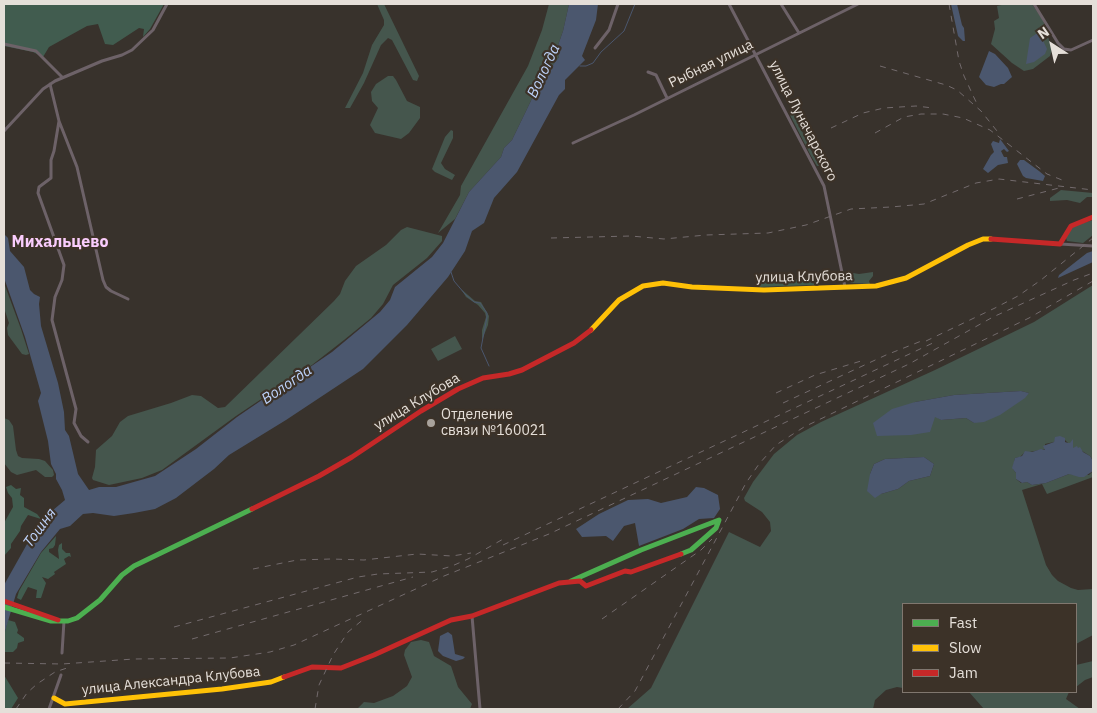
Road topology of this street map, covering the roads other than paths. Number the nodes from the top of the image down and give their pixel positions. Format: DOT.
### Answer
graph roads {
  1 [pos="167,4"];
  2 [pos="618,4"];
  3 [pos="729,4"];
  4 [pos="781,4"];
  5 [pos="858,4"];
  6 [pos="1034,4"];
  7 [pos="799,33"];
  8 [pos="1093,40"];
  9 [pos="4,44"];
  10 [pos="595,48"];
  11 [pos="756,55"];
  12 [pos="648,72"];
  13 [pos="62,77"];
  14 [pos="50,84"];
  15 [pos="667,98"];
  16 [pos="59,121"];
  17 [pos="4,131"];
  18 [pos="573,143"];
  19 [pos="1093,217"];
  20 [pos="1060,244"];
  21 [pos="1093,246"];
  22 [pos="845,287"];
  23 [pos="128,299"];
  24 [pos="88,442"];
  25 [pos="571,581"];
  26 [pos="4,601"];
  27 [pos="4,607"];
  28 [pos="18,609"];
  29 [pos="472,616"];
  30 [pos="64,621"];
  31 [pos="62,653"];
  32 [pos="61,675"];
  33 [pos="54,698"];
  34 [pos="50,709"];
  35 [pos="480,709"];
  1 -- 13 [label="street"];
  2 -- 10 [label="street"];
  3 -- 11 [label="street, улица Луначарского"];
  4 -- 7 [label="street"];
  5 -- 7 [label="street, Рыбная улица"];
  6 -- 8 [label="street"];
  7 -- 11 [label="street, Рыбная улица"];
  9 -- 13 [label="street"];
  11 -- 15 [label="street, Рыбная улица"];
  11 -- 22 [label="street, улица Луначарского"];
  12 -- 15 [label="street"];
  13 -- 14 [label="street"];
  14 -- 16 [label="street"];
  14 -- 17 [label="street"];
  15 -- 18 [label="street, Рыбная улица"];
  16 -- 23 [label="street"];
  16 -- 24 [label="street"];
  19 -- 20 [label="main road"];
  20 -- 21 [label="street, улица Клубова"];
  20 -- 22 [label="main road, улица Клубова"];
  22 -- 30 [label="main road, улица Клубова"];
  25 -- 25 [label="main road, улица Александра Клубова"];
  25 -- 29 [label="main road, улица Александра Клубова"];
  26 -- 28 [label="main road"];
  27 -- 28 [label="main road"];
  28 -- 30 [label="main road"];
  29 -- 33 [label="main road, улица Александра Клубова"];
  29 -- 35 [label="street"];
  30 -- 31 [label="street"];
  32 -- 33 [label="street"];
  33 -- 34 [label="street"];
}
